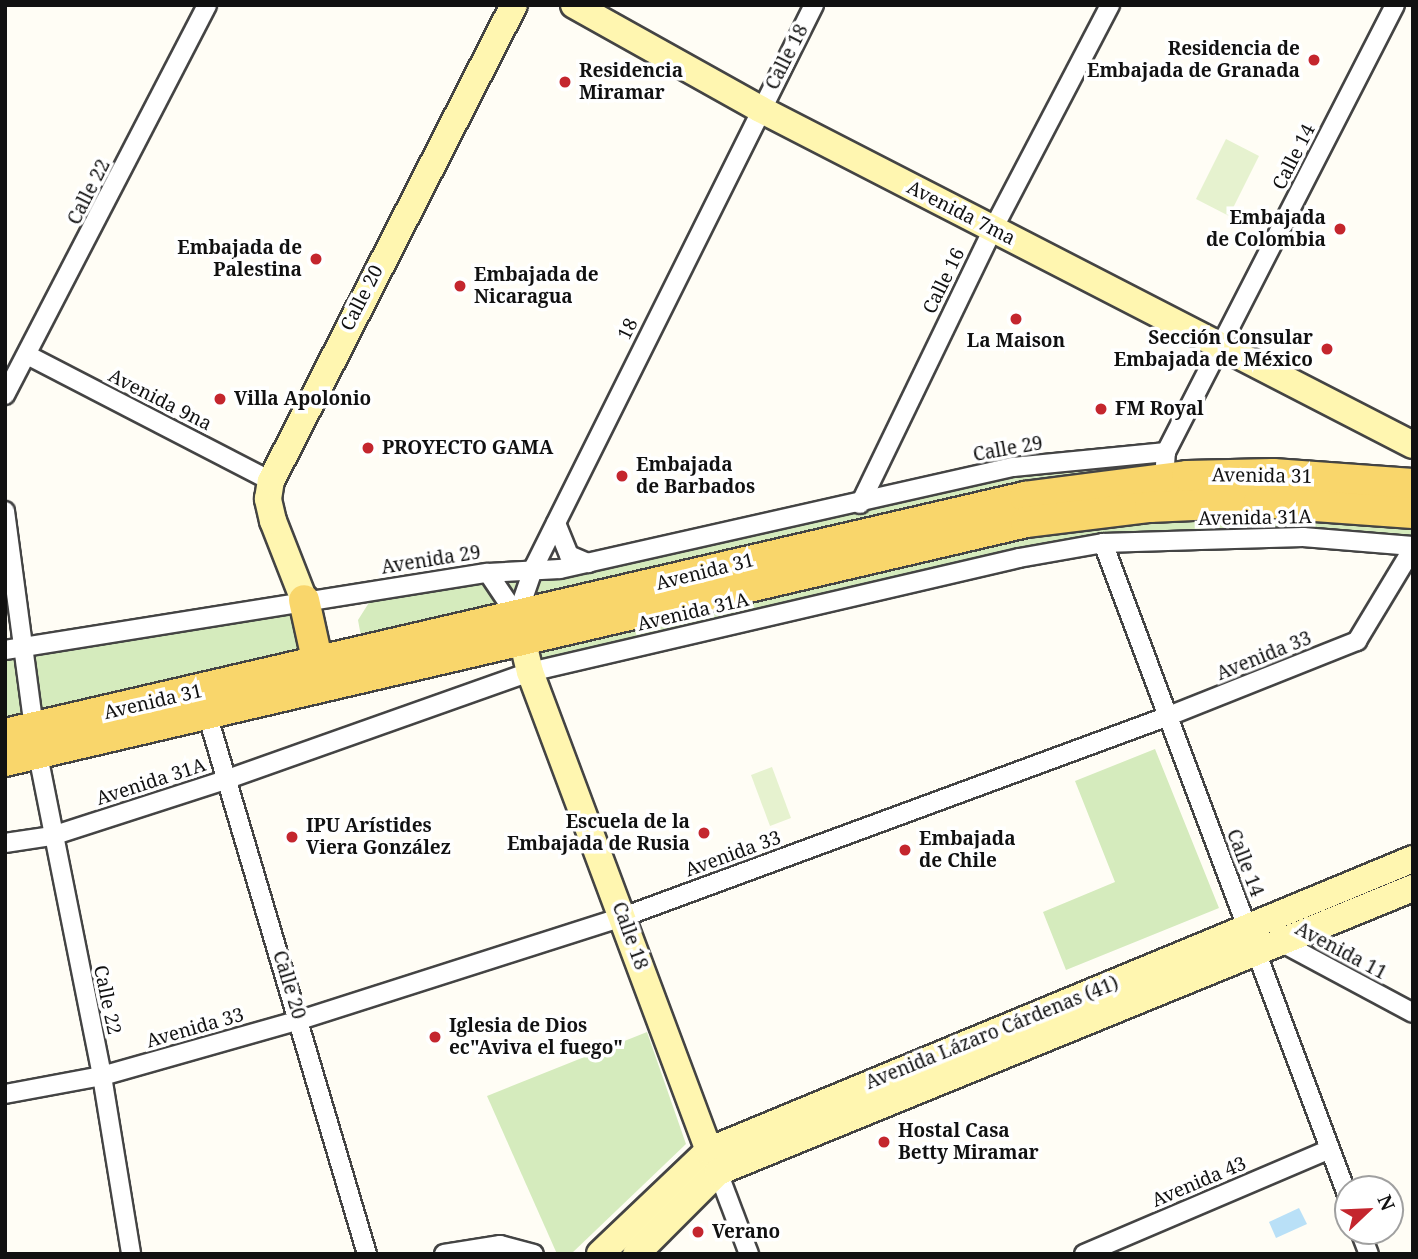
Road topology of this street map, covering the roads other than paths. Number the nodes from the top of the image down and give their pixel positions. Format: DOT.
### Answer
graph roads {
  1 [pos="207,5"];
  2 [pos="514,5"];
  3 [pos="573,5"];
  4 [pos="814,5"];
  5 [pos="1110,5"];
  6 [pos="1395,5"];
  7 [pos="760,109"];
  8 [pos="993,229"];
  9 [pos="1221,348"];
  10 [pos="29,356"];
  11 [pos="5,395"];
  12 [pos="1351,417"];
  13 [pos="1413,445"];
  14 [pos="1413,460"];
  15 [pos="1165,466"];
  16 [pos="271,481"];
  17 [pos="1413,484"];
  18 [pos="860,504"];
  19 [pos="5,511"];
  20 [pos="1413,513"];
  21 [pos="556,523"];
  22 [pos="1103,543"];
  23 [pos="1413,547"];
  24 [pos="588,564"];
  25 [pos="534,568"];
  26 [pos="488,573"];
  27 [pos="304,600"];
  28 [pos="520,628"];
  29 [pos="13,648"];
  30 [pos="364,653"];
  31 [pos="313,665"];
  32 [pos="530,672"];
  33 [pos="282,685"];
  34 [pos="208,716"];
  35 [pos="1167,718"];
  36 [pos="5,734"];
  37 [pos="36,741"];
  38 [pos="5,761"];
  39 [pos="225,780"];
  40 [pos="52,836"];
  41 [pos="5,843"];
  42 [pos="1413,859"];
  43 [pos="1413,888"];
  44 [pos="623,917"];
  45 [pos="1248,927"];
  46 [pos="1283,943"];
  47 [pos="1258,954"];
  48 [pos="1413,1013"];
  49 [pos="300,1020"];
  50 [pos="102,1076"];
  51 [pos="5,1094"];
  52 [pos="1330,1149"];
  53 [pos="713,1162"];
  54 [pos="1340,1175"];
  55 [pos="131,1254"];
  56 [pos="367,1254"];
  57 [pos="444,1254"];
  58 [pos="534,1254"];
  59 [pos="600,1254"];
  60 [pos="636,1254"];
  61 [pos="749,1254"];
  62 [pos="1084,1254"];
  1 -- 10 [label="street, Calle 22"];
  2 -- 16 [label="main road, Calle 20"];
  3 -- 7 [label="main road, Avenida 7ma"];
  4 -- 7 [label="street, Calle 18"];
  5 -- 8 [label="street, Calle 16"];
  6 -- 9 [label="street, Calle 14"];
  7 -- 8 [label="main road, Avenida 7ma"];
  7 -- 21 [label="street, 18"];
  8 -- 9 [label="main road, Avenida 7ma"];
  8 -- 18 [label="street, Calle 16"];
  9 -- 12 [label="main road, Avenida 7ma"];
  9 -- 15 [label="street, Calle 14"];
  10 -- 11 [label="street, Calle 22"];
  10 -- 16 [label="street, Avenida 9na"];
  12 -- 13 [label="main road, Avenida 7ma"];
  12 -- 14 [label="main road, Avenida 7ma"];
  15 -- 17 [label="main road, Avenida 31"];
  15 -- 18 [label="street, Calle 29"];
  15 -- 28 [label="main road, Avenida 31"];
  16 -- 27 [label="main road, Calle 20"];
  18 -- 24 [label="street, Avenida 29"];
  19 -- 29 [label="street, Calle 22"];
  20 -- 28 [label="main road, Avenida 31"];
  21 -- 24 [label="street"];
  21 -- 25 [label="street, 18"];
  22 -- 23 [label="street, Avenida 31A"];
  22 -- 32 [label="street, Avenida 31A"];
  22 -- 35 [label="street, Calle 14"];
  23 -- 35 [label="street, Avenida 33"];
  24 -- 25 [label="street, Avenida 29"];
  25 -- 26 [label="street, Avenida 29"];
  25 -- 28 [label="street"];
  26 -- 27 [label="street, Avenida 29"];
  26 -- 28 [label="street, Calle 18"];
  27 -- 29 [label="street, Avenida 29"];
  27 -- 30 [label="main road"];
  27 -- 31 [label="main road"];
  27 -- 33 [label="main road"];
  28 -- 30 [label="main road, Avenida 31"];
  28 -- 32 [label="main road, Calle 18"];
  28 -- 33 [label="main road, Avenida 31"];
  29 -- 37 [label="street, Calle 22"];
  30 -- 31 [label="main road, Avenida 31"];
  31 -- 33 [label="main road, Avenida 31"];
  32 -- 39 [label="street, Avenida 31A"];
  32 -- 44 [label="main road, Calle 18"];
  33 -- 34 [label="main road, Avenida 31"];
  33 -- 37 [label="main road, Avenida 31"];
  34 -- 37 [label="main road, Avenida 31"];
  34 -- 39 [label="street, Calle 20"];
  35 -- 44 [label="street, Avenida 33"];
  35 -- 45 [label="street, Calle 14"];
  36 -- 37 [label="main road, Avenida 31"];
  37 -- 38 [label="main road, Avenida 31"];
  37 -- 40 [label="street, Calle 22"];
  39 -- 40 [label="street, Avenida 31A"];
  39 -- 49 [label="street, Calle 20"];
  40 -- 41 [label="street, Avenida 31A"];
  40 -- 50 [label="street, Calle 22"];
  42 -- 45 [label="main road, Avenida Lázaro Cárdenas (41)"];
  43 -- 46 [label="main road, Avenida Lázaro Cárdenas (41)"];
  44 -- 49 [label="street, Avenida 33"];
  44 -- 53 [label="main road, Calle 18"];
  45 -- 46 [label="street, Avenida 11"];
  45 -- 47 [label="street, Calle 14"];
  45 -- 53 [label="main road, Avenida Lázaro Cárdenas (41)"];
  46 -- 47 [label="main road, Avenida Lázaro Cárdenas (41)"];
  46 -- 48 [label="street, Avenida 11"];
  47 -- 52 [label="street, Calle 14"];
  47 -- 53 [label="main road, Avenida Lázaro Cárdenas (41)"];
  49 -- 50 [label="street, Avenida 33"];
  49 -- 56 [label="street, Calle 20"];
  50 -- 51 [label="street, Avenida 33"];
  50 -- 55 [label="street, Calle 22"];
  52 -- 54 [label="street, Calle 14"];
  52 -- 62 [label="street, Avenida 43"];
  53 -- 59 [label="main road, Avenida Lázaro Cárdenas (41)"];
  53 -- 60 [label="main road, Avenida Lázaro Cárdenas (41)"];
  53 -- 61 [label="street, Calle 18"];
  57 -- 58 [label="street"];
}
